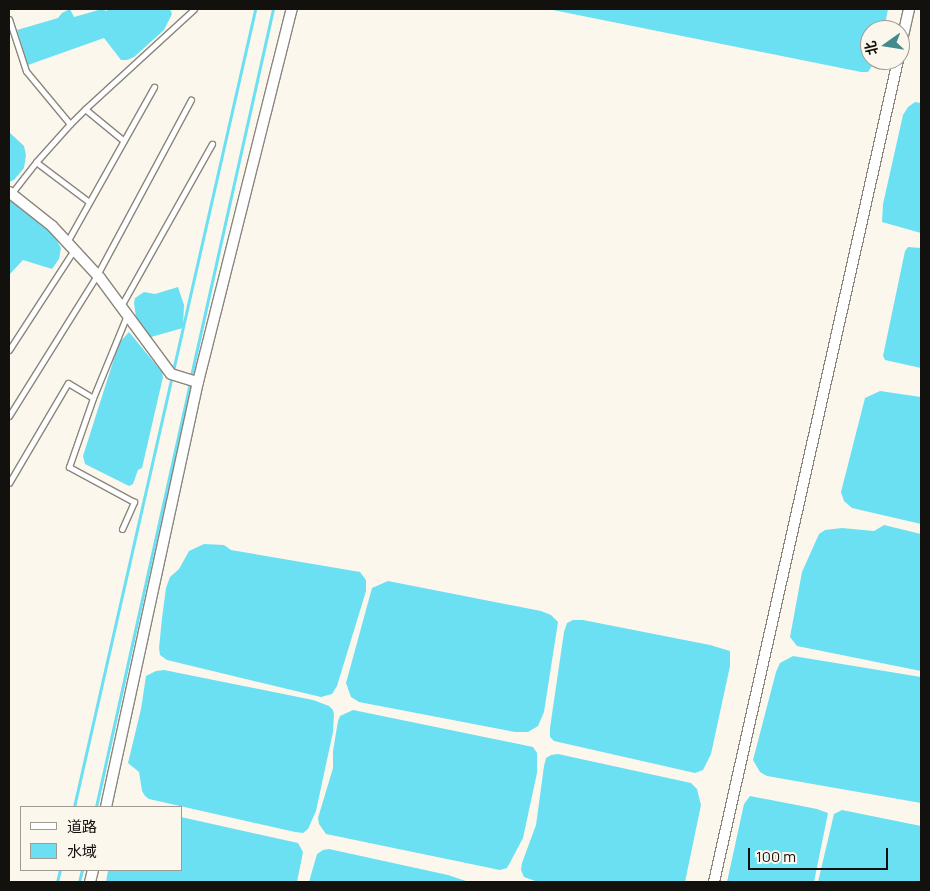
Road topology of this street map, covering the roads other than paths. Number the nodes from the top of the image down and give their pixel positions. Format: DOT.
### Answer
graph roads {
  1 [pos="194,9"];
  2 [pos="292,9"];
  3 [pos="9,19"];
  4 [pos="896,70"];
  5 [pos="154,87"];
  6 [pos="191,100"];
  7 [pos="85,108"];
  8 [pos="70,124"];
  9 [pos="124,141"];
  10 [pos="212,144"];
  11 [pos="36,162"];
  12 [pos="10,193"];
  13 [pos="89,202"];
  14 [pos="70,246"];
  15 [pos="97,275"];
  16 [pos="124,311"];
  17 [pos="9,350"];
  18 [pos="185,378"];
  19 [pos="93,398"];
  20 [pos="9,416"];
  21 [pos="9,483"];
  22 [pos="122,529"];
  23 [pos="106,806"];
  24 [pos="714,882"];
  1 -- 7 [label="lane"];
  2 -- 18 [label="street"];
  3 -- 8 [label="lane"];
  4 -- 24 [label="street"];
  5 -- 9 [label="lane"];
  6 -- 15 [label="lane"];
  7 -- 8 [label="lane"];
  7 -- 9 [label="lane"];
  8 -- 11 [label="lane"];
  9 -- 13 [label="lane"];
  10 -- 16 [label="lane"];
  11 -- 12 [label="lane"];
  11 -- 13 [label="lane"];
  12 -- 14 [label="street"];
  13 -- 14 [label="lane"];
  14 -- 15 [label="street"];
  14 -- 17 [label="lane"];
  15 -- 16 [label="street"];
  15 -- 20 [label="lane"];
  16 -- 18 [label="street"];
  16 -- 19 [label="lane"];
  18 -- 23 [label="street"];
  19 -- 21 [label="lane"];
  19 -- 22 [label="lane"];
}
